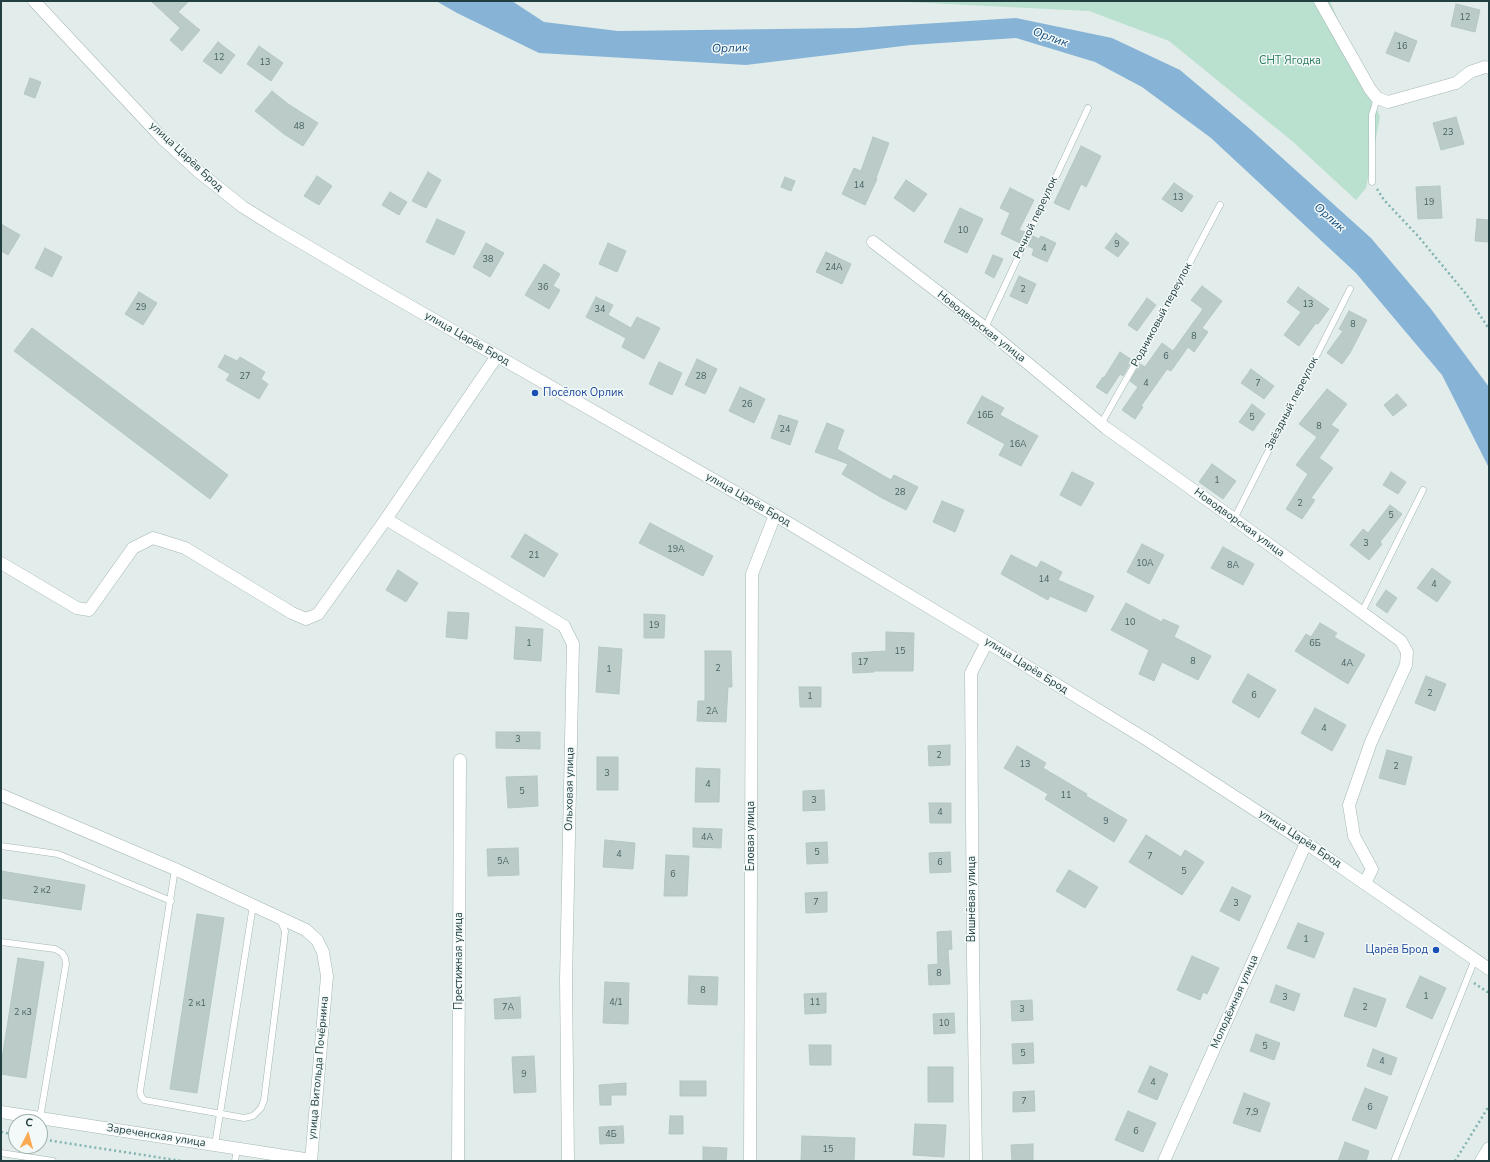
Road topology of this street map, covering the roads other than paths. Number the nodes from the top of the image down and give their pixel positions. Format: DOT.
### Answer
graph roads {
  1 [pos="34,1"];
  2 [pos="1320,1"];
  3 [pos="1489,68"];
  4 [pos="1377,98"];
  5 [pos="1088,108"];
  6 [pos="1372,182"];
  7 [pos="1220,205"];
  8 [pos="873,242"];
  9 [pos="1350,289"];
  10 [pos="985,328"];
  11 [pos="497,356"];
  12 [pos="1101,424"];
  13 [pos="1423,490"];
  14 [pos="775,515"];
  15 [pos="386,518"];
  16 [pos="1234,519"];
  17 [pos="1,563"];
  18 [pos="1362,612"];
  19 [pos="987,642"];
  20 [pos="460,760"];
  21 [pos="1,795"];
  22 [pos="1306,843"];
  23 [pos="1,846"];
  24 [pos="175,869"];
  25 [pos="1365,883"];
  26 [pos="171,901"];
  27 [pos="252,905"];
  28 [pos="280,917"];
  29 [pos="1,942"];
  30 [pos="1475,959"];
  31 [pos="1489,969"];
  32 [pos="1,1112"];
  33 [pos="220,1113"];
  34 [pos="14,1114"];
  35 [pos="41,1114"];
  36 [pos="48,1119"];
  37 [pos="215,1145"];
  38 [pos="237,1148"];
  39 [pos="1489,1148"];
  40 [pos="1,1153"];
  41 [pos="53,1161"];
  42 [pos="235,1161"];
  43 [pos="311,1161"];
  44 [pos="458,1161"];
  45 [pos="568,1161"];
  46 [pos="750,1161"];
  47 [pos="976,1161"];
  48 [pos="1164,1161"];
  49 [pos="1394,1161"];
  50 [pos="1481,1161"];
  1 -- 11 [label="street, улица Царёв Брод"];
  2 -- 4 [label="street"];
  3 -- 4 [label="street"];
  4 -- 6 [label="lane"];
  5 -- 10 [label="lane, Речной переулок"];
  7 -- 12 [label="lane, Родниковый переулок"];
  8 -- 10 [label="street, Новодворская улица"];
  9 -- 16 [label="lane, Звёздный переулок"];
  10 -- 12 [label="street, Новодворская улица"];
  11 -- 14 [label="street, улица Царёв Брод"];
  11 -- 15 [label="street"];
  12 -- 16 [label="street, Новодворская улица"];
  13 -- 18 [label="lane"];
  14 -- 19 [label="street, улица Царёв Брод"];
  14 -- 46 [label="street, Еловая улица"];
  15 -- 17 [label="street"];
  15 -- 45 [label="street, Ольховая улица"];
  16 -- 18 [label="street, Новодворская улица"];
  18 -- 25 [label="street, Новодворская улица"];
  19 -- 22 [label="street, улица Царёв Брод"];
  19 -- 47 [label="street, Вишнёвая улица"];
  20 -- 44 [label="street, Престижная улица"];
  21 -- 24 [label="street, улица Витольда Почёрнина"];
  22 -- 25 [label="street, улица Царёв Брод"];
  22 -- 48 [label="street, Молодёжная улица"];
  23 -- 26 [label="lane"];
  24 -- 26 [label="lane"];
  24 -- 27 [label="street, улица Витольда Почёрнина"];
  25 -- 30 [label="street, улица Царёв Брод"];
  26 -- 33 [label="lane"];
  27 -- 28 [label="street, улица Витольда Почёрнина"];
  27 -- 33 [label="lane"];
  28 -- 33 [label="lane"];
  28 -- 43 [label="street, улица Витольда Почёрнина"];
  29 -- 35 [label="lane"];
  30 -- 31 [label="street, улица Царёв Брод"];
  30 -- 49 [label="lane"];
  32 -- 34 [label="street, Зареченская улица"];
  33 -- 37 [label="lane"];
  36 -- 37 [label="street, Зареченская улица"];
  37 -- 38 [label="street, Зареченская улица"];
  38 -- 42 [label="lane"];
  38 -- 43 [label="street, Зареченская улица"];
  39 -- 50 [label="street"];
  40 -- 41 [label="lane"];
}
